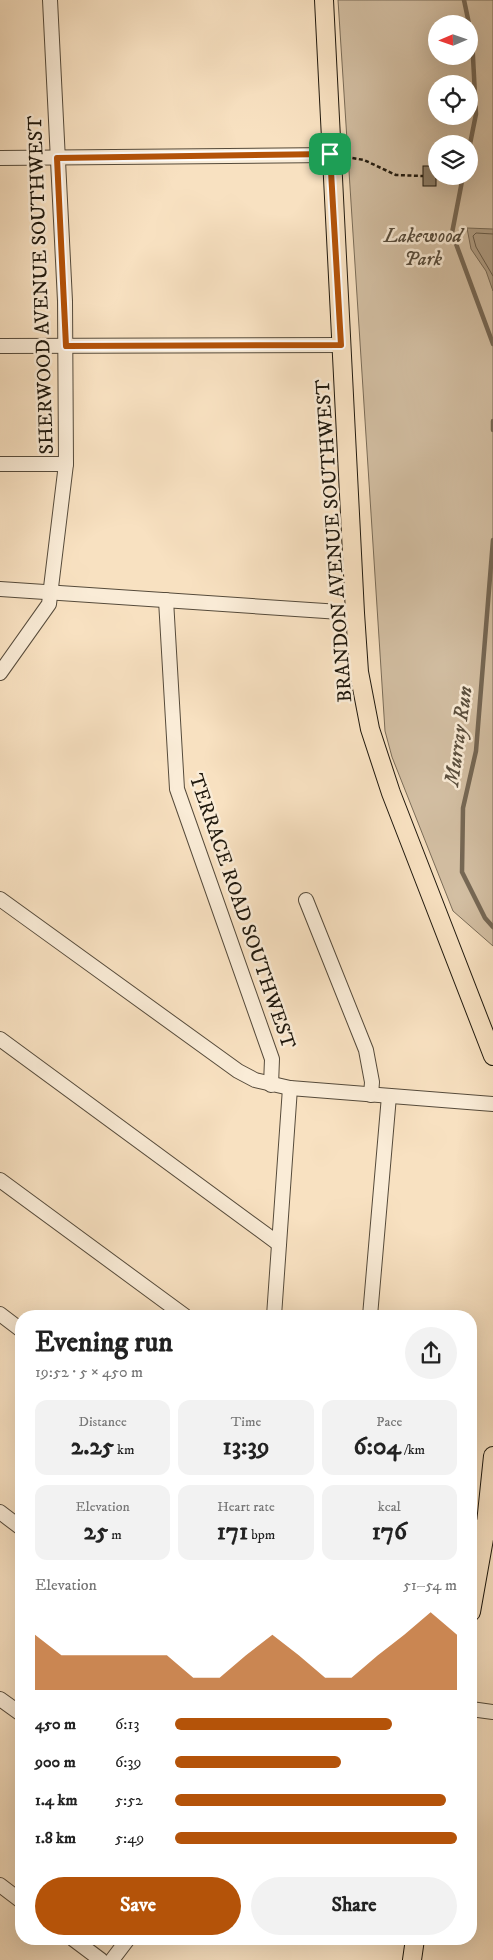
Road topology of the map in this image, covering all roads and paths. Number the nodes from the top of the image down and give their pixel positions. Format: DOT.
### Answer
graph roads {
  1 [pos="50,0"];
  2 [pos="324,0"];
  3 [pos="330,154"];
  4 [pos="0,158"];
  5 [pos="57,158"];
  6 [pos="423,176"];
  7 [pos="341,345"];
  8 [pos="0,346"];
  9 [pos="66,346"];
  10 [pos="0,464"];
  11 [pos="66,464"];
  12 [pos="0,589"];
  13 [pos="52,592"];
  14 [pos="166,600"];
  15 [pos="355,613"];
  16 [pos="0,673"];
  17 [pos="0,899"];
  18 [pos="306,900"];
  19 [pos="0,1039"];
  20 [pos="493,1056"];
  21 [pos="271,1085"];
  22 [pos="290,1088"];
  23 [pos="371,1095"];
  24 [pos="389,1096"];
  25 [pos="493,1104"];
  26 [pos="0,1180"];
  27 [pos="279,1244"];
  28 [pos="177,1310"];
  29 [pos="274,1310"];
  30 [pos="371,1310"];
  31 [pos="0,1314"];
  32 [pos="15,1325"];
  33 [pos="493,1456"];
  34 [pos="0,1512"];
  35 [pos="15,1523"];
  36 [pos="478,1528"];
  37 [pos="0,1698"];
  38 [pos="15,1709"];
  39 [pos="477,1710"];
  40 [pos="493,1712"];
  41 [pos="0,1885"];
  42 [pos="15,1896"];
  43 [pos="80,1945"];
  44 [pos="123,1945"];
  45 [pos="414,1945"];
  46 [pos="101,1960"];
  47 [pos="112,1960"];
  48 [pos="412,1960"];
  1 -- 5 [label="street, SHERWOOD AVENUE SOUTHWEST"];
  2 -- 3 [label="main road, BRANDON AVENUE SOUTHWEST"];
  3 -- 5 [label="street"];
  3 -- 6 [label="path"];
  3 -- 7 [label="main road, BRANDON AVENUE SOUTHWEST"];
  4 -- 5 [label="street"];
  5 -- 9 [label="street, SHERWOOD AVENUE SOUTHWEST"];
  7 -- 9 [label="street"];
  7 -- 15 [label="main road, BRANDON AVENUE SOUTHWEST"];
  8 -- 9 [label="street"];
  9 -- 11 [label="street, SHERWOOD AVENUE SOUTHWEST"];
  10 -- 11 [label="street"];
  11 -- 13 [label="street, SHERWOOD AVENUE SOUTHWEST"];
  12 -- 13 [label="street"];
  13 -- 14 [label="street"];
  13 -- 16 [label="street, SHERWOOD AVENUE SOUTHWEST"];
  14 -- 15 [label="street"];
  14 -- 21 [label="street, TERRACE ROAD SOUTHWEST"];
  15 -- 20 [label="main road, BRANDON AVENUE SOUTHWEST"];
  17 -- 21 [label="street"];
  18 -- 23 [label="street"];
  19 -- 27 [label="street"];
  21 -- 22 [label="street"];
  22 -- 23 [label="street"];
  22 -- 27 [label="street"];
  23 -- 24 [label="street"];
  24 -- 25 [label="street"];
  24 -- 30 [label="street"];
  26 -- 28 [label="street"];
  27 -- 29 [label="street"];
  31 -- 32 [label="street"];
  33 -- 36 [label="main road"];
  34 -- 35 [label="street"];
  37 -- 38 [label="street"];
  39 -- 40 [label="street"];
  41 -- 42 [label="street"];
  43 -- 46 [label="street"];
  44 -- 47 [label="street"];
  45 -- 48 [label="main road"];
}
